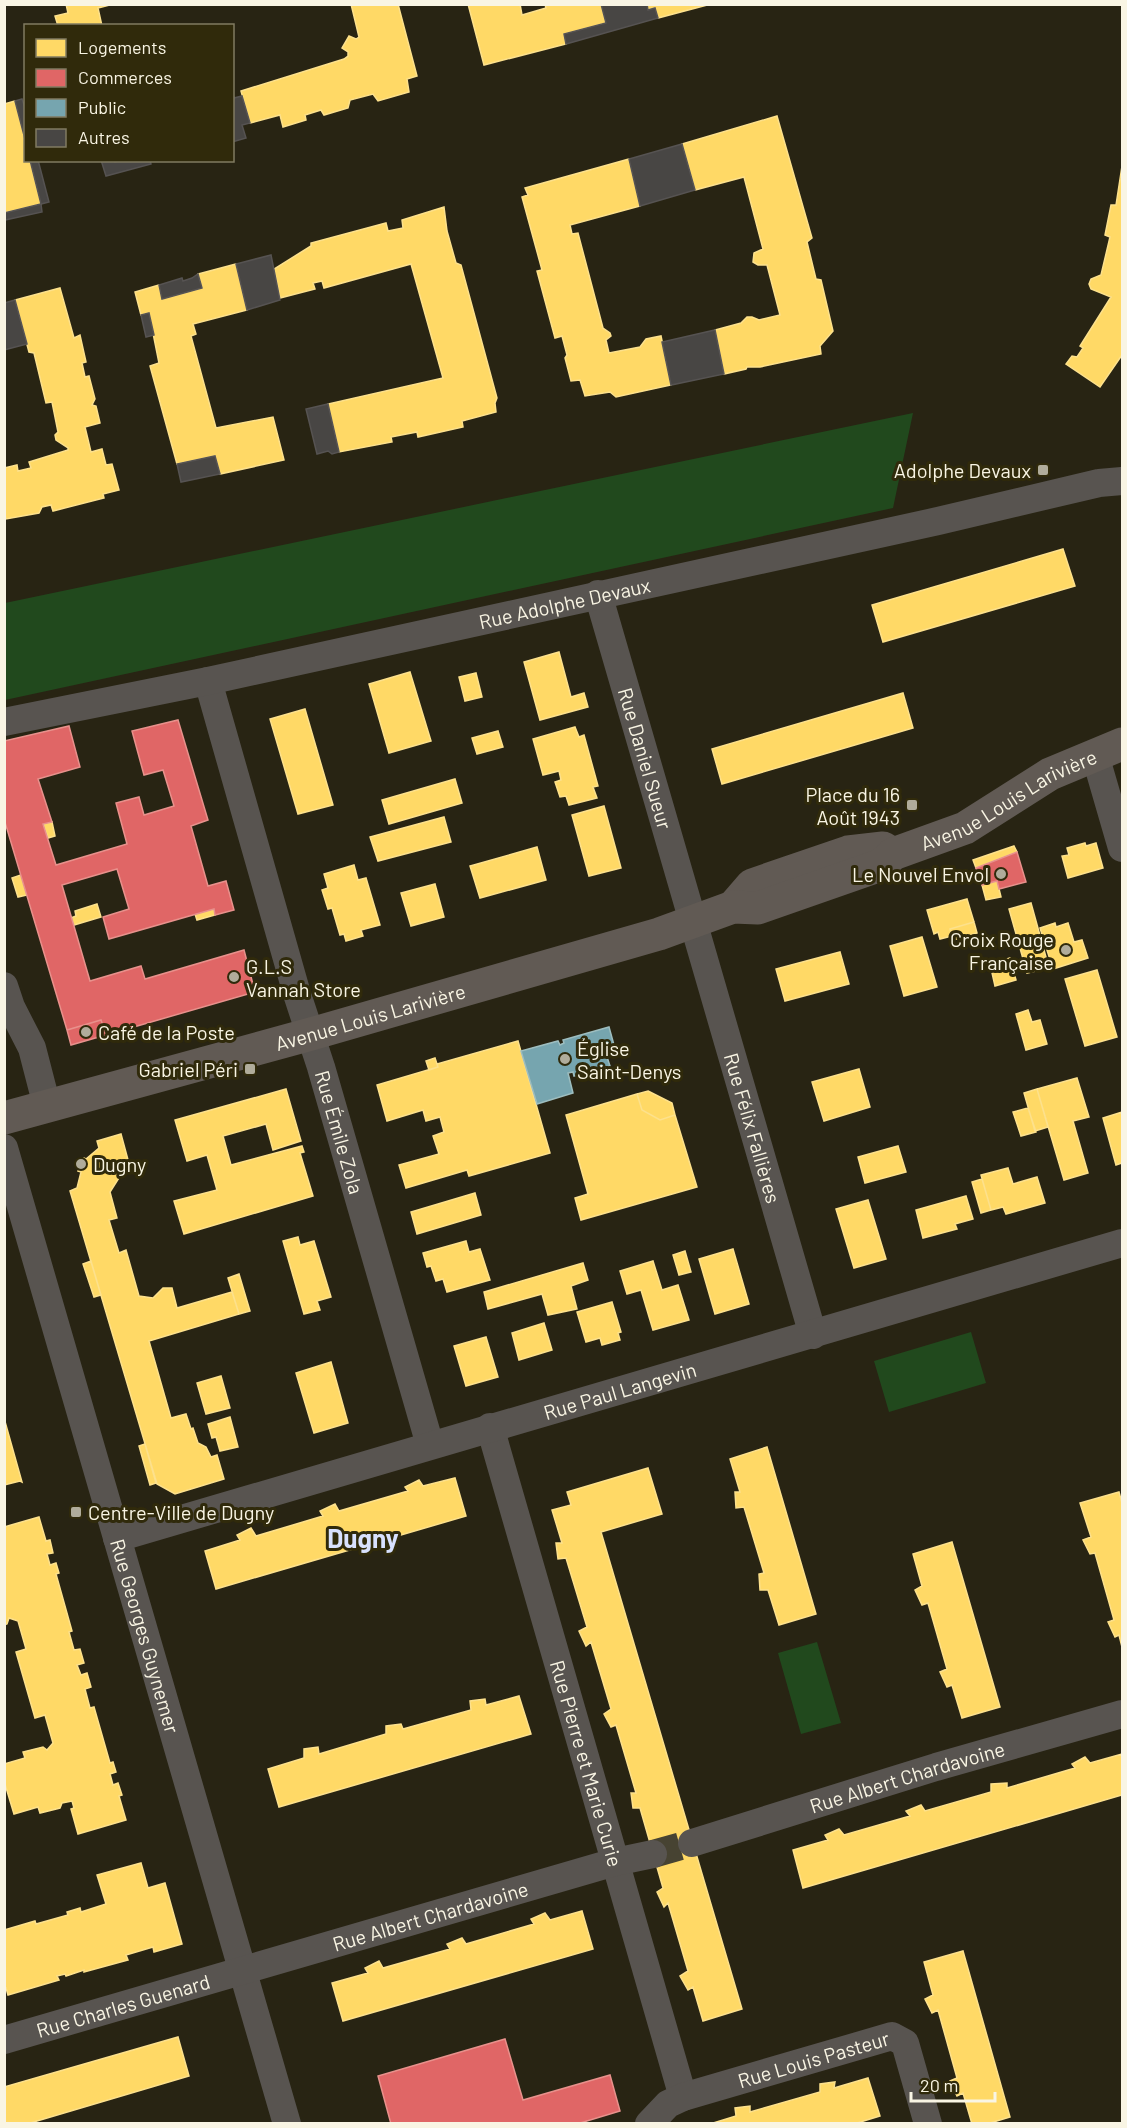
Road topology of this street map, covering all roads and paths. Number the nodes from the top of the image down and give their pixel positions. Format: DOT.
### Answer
graph roads {
  1 [pos="1122,481"];
  2 [pos="598,594"];
  3 [pos="208,681"];
  4 [pos="4,722"];
  5 [pos="1109,749"];
  6 [pos="1122,848"];
  7 [pos="694,922"];
  8 [pos="4,986"];
  9 [pos="311,1034"];
  10 [pos="47,1106"];
  11 [pos="4,1118"];
  12 [pos="4,1148"];
  13 [pos="1122,1243"];
  14 [pos="813,1335"];
  15 [pos="490,1427"];
  16 [pos="430,1445"];
  17 [pos="117,1538"];
  18 [pos="1122,1714"];
  19 [pos="692,1843"];
  20 [pos="653,1854"];
  21 [pos="615,1862"];
  22 [pos="244,1972"];
  23 [pos="4,2040"];
  24 [pos="683,2097"];
  25 [pos="287,2124"];
  26 [pos="649,2124"];
  27 [pos="928,2124"];
  1 -- 2 [label="street, Rue Adolphe Devaux"];
  2 -- 3 [label="street, Rue Adolphe Devaux"];
  2 -- 7 [label="street, Rue Daniel Sueur"];
  3 -- 4 [label="street, Rue Adolphe Devaux"];
  3 -- 9 [label="street, Rue Émile Zola"];
  5 -- 6 [label="street"];
  5 -- 7 [label="main road, Avenue Louis Larivière"];
  7 -- 9 [label="main road, Avenue Louis Larivière"];
  7 -- 14 [label="street, Rue Félix Fallières"];
  8 -- 10 [label="street"];
  9 -- 10 [label="main road, Avenue Louis Larivière"];
  9 -- 16 [label="street, Rue Émile Zola"];
  10 -- 11 [label="main road, Avenue Louis Larivière"];
  12 -- 17 [label="street, Rue Georges Guynemer"];
  13 -- 14 [label="street, Rue Paul Langevin"];
  14 -- 15 [label="street, Rue Paul Langevin"];
  15 -- 16 [label="street, Rue Paul Langevin"];
  15 -- 21 [label="street, Rue Pierre et Marie Curie"];
  16 -- 17 [label="street, Rue Paul Langevin"];
  17 -- 22 [label="street, Rue Georges Guynemer"];
  18 -- 19 [label="street, Rue Albert Chardavoine"];
  20 -- 21 [label="street, Rue Albert Chardavoine"];
  21 -- 22 [label="street, Rue Albert Chardavoine"];
  21 -- 24 [label="street, Rue Pierre et Marie Curie"];
  22 -- 23 [label="street, Rue Charles Guenard"];
  22 -- 25 [label="street, Rue Georges Guynemer"];
  24 -- 26 [label="street, Rue Louis Pasteur"];
  24 -- 27 [label="street, Rue Louis Pasteur"];
}
